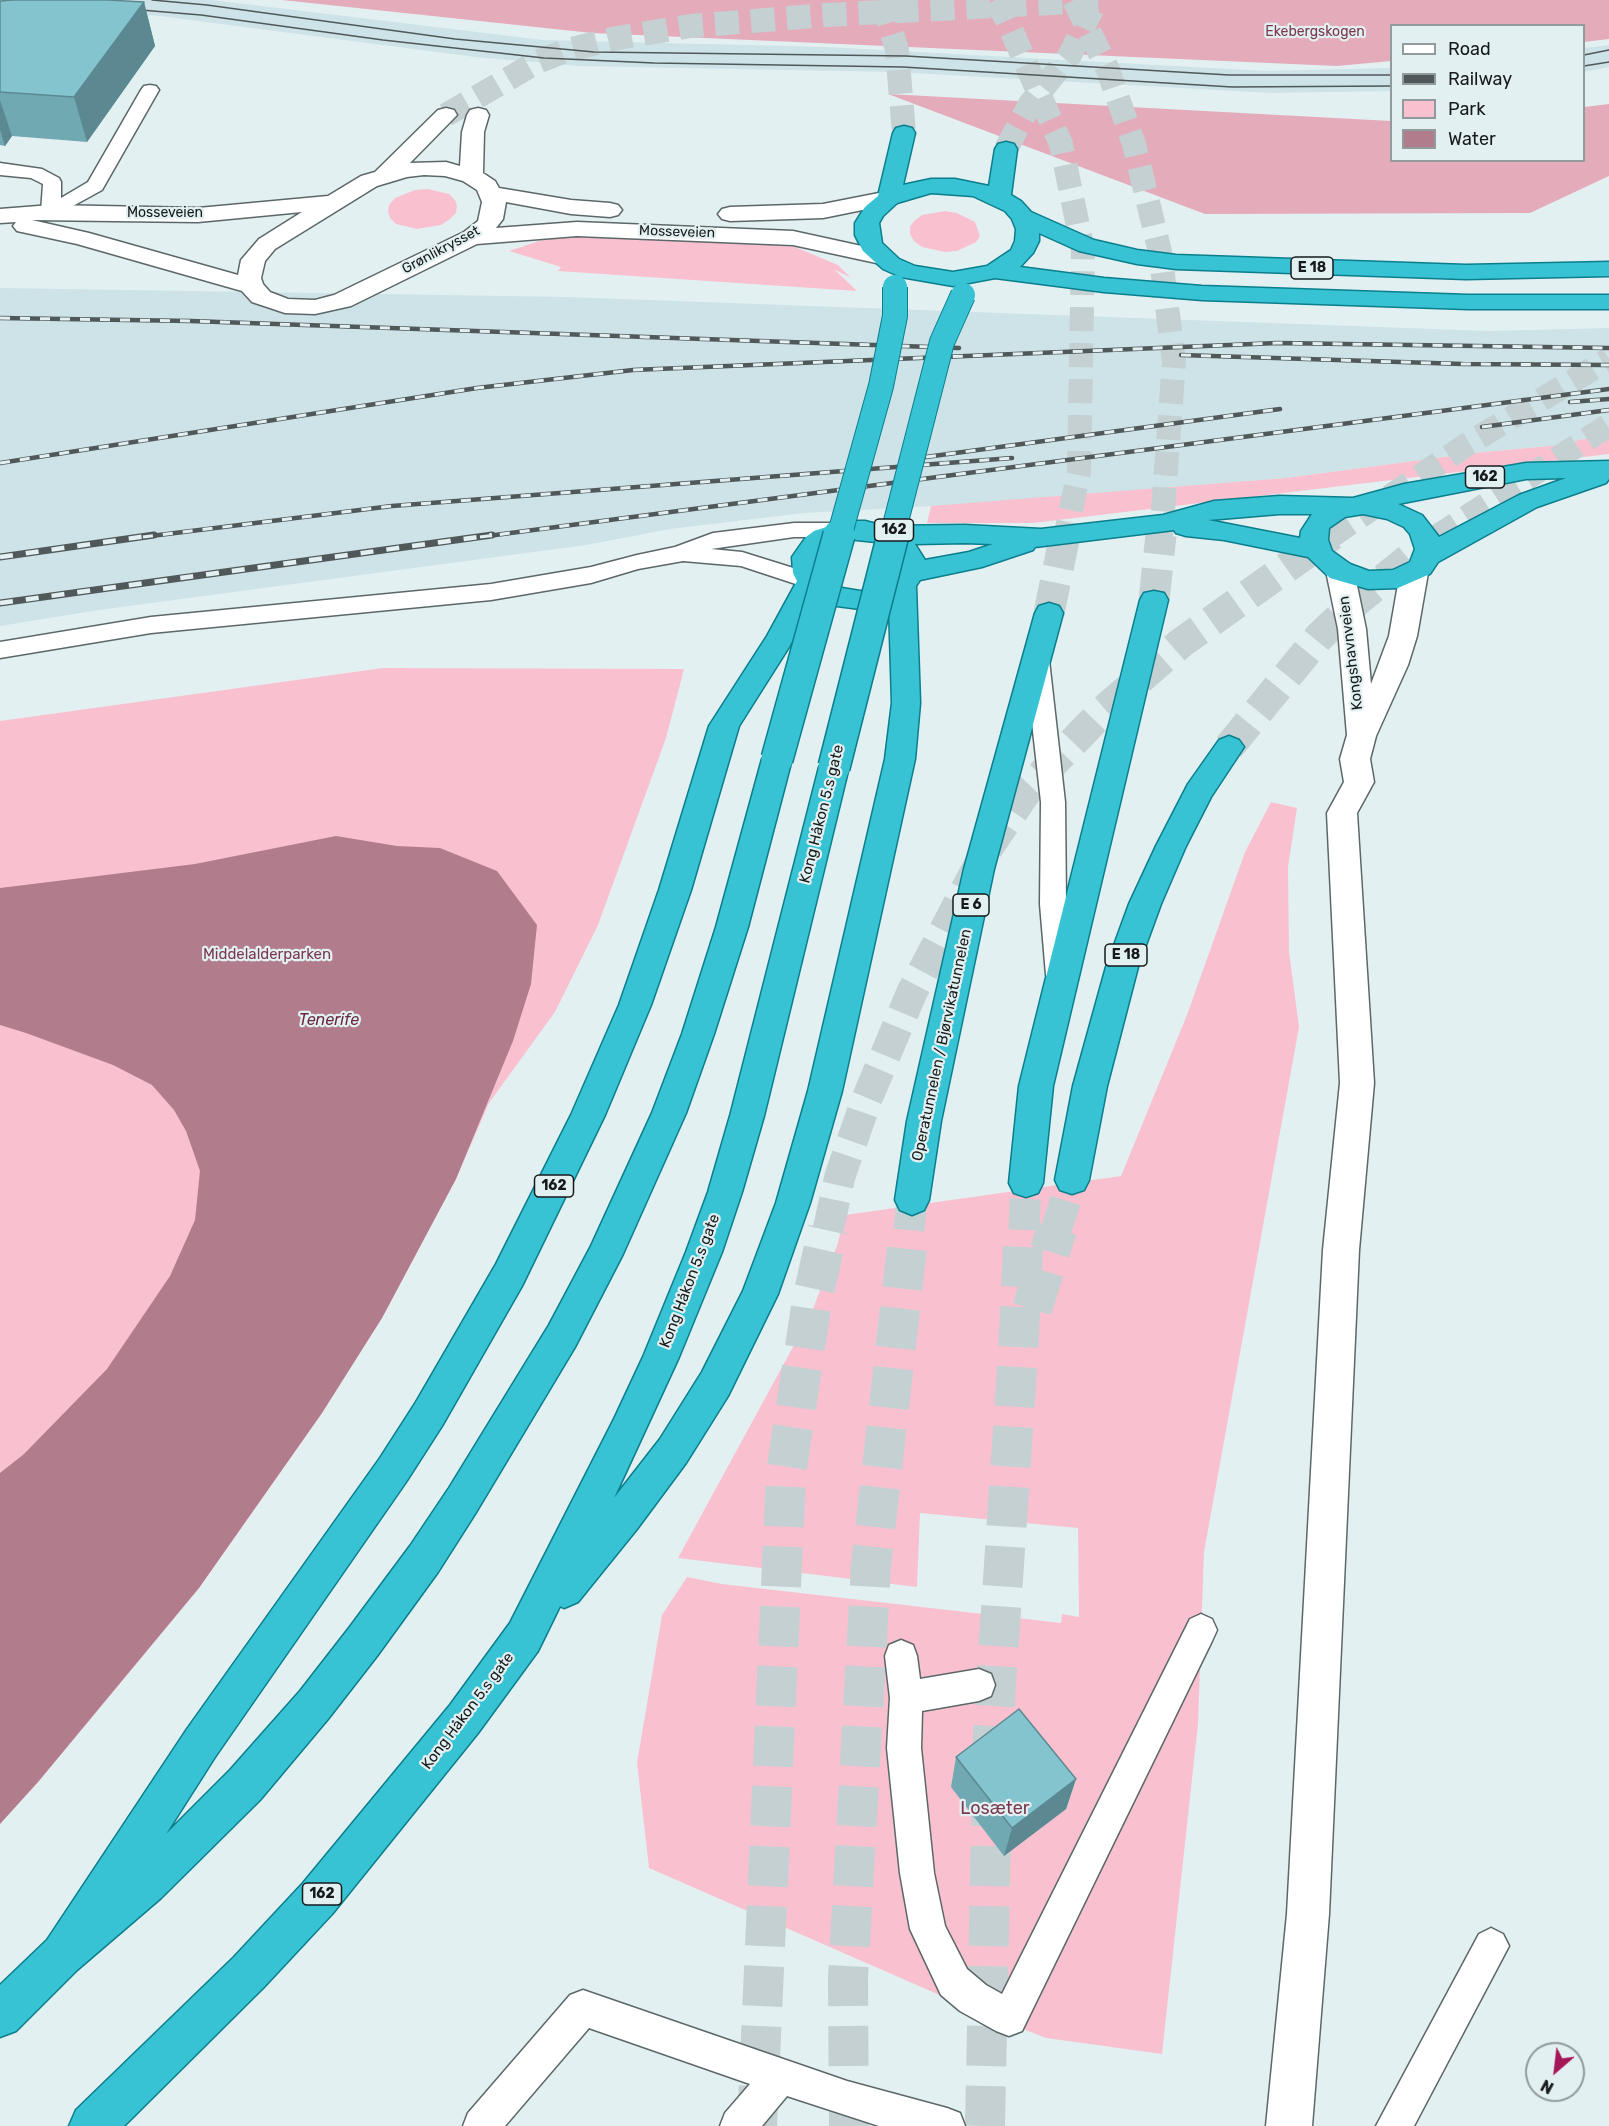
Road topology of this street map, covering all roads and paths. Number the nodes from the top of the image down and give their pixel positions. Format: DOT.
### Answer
graph roads {
  1 [pos="150,90"];
  2 [pos="446,115"];
  3 [pos="478,115"];
  4 [pos="904,133"];
  5 [pos="1006,149"];
  6 [pos="0,170"];
  7 [pos="384,175"];
  8 [pos="471,176"];
  9 [pos="490,193"];
  10 [pos="889,198"];
  11 [pos="999,198"];
  12 [pos="330,203"];
  13 [pos="51,212"];
  14 [pos="0,217"];
  15 [pos="1023,217"];
  16 [pos="472,237"];
  17 [pos="889,269"];
  18 [pos="1609,269"];
  19 [pos="251,278"];
  20 [pos="978,281"];
  21 [pos="1609,302"];
  22 [pos="1609,471"];
  23 [pos="1356,506"];
  24 [pos="1163,524"];
  25 [pos="845,530"];
  26 [pos="885,535"];
  27 [pos="1041,538"];
  28 [pos="1317,550"];
  29 [pos="680,554"];
  30 [pos="1421,564"];
  31 [pos="1340,571"];
  32 [pos="906,579"];
  33 [pos="811,581"];
  34 [pos="1154,600"];
  35 [pos="1049,613"];
  36 [pos="0,650"];
  37 [pos="1037,660"];
  38 [pos="1361,736"];
  39 [pos="1229,747"];
  40 [pos="1060,988"];
  41 [pos="1072,1180"];
  42 [pos="1026,1183"];
  43 [pos="912,1200"];
  44 [pos="1201,1630"];
  45 [pos="524,1637"];
  46 [pos="901,1656"];
  47 [pos="980,1685"];
  48 [pos="906,1698"];
  49 [pos="1491,1946"];
  50 [pos="62,1956"];
  51 [pos="0,2015"];
  52 [pos="781,2075"];
  53 [pos="92,2126"];
  54 [pos="481,2126"];
  55 [pos="738,2126"];
  56 [pos="947,2126"];
  57 [pos="1289,2126"];
  58 [pos="1394,2126"];
  1 -- 13 [label="lane"];
  2 -- 7 [label="main road"];
  3 -- 8 [label="main road"];
  4 -- 10 [label="highway"];
  5 -- 11 [label="highway"];
  6 -- 13 [label="lane"];
  7 -- 8 [label="main road"];
  7 -- 12 [label="main road"];
  8 -- 9 [label="main road"];
  9 -- 10 [label="main road, Mosseveien"];
  9 -- 16 [label="main road, Grønlikrysset"];
  10 -- 11 [label="highway, E 18"];
  10 -- 17 [label="highway, E 18"];
  11 -- 15 [label="highway, E 18"];
  12 -- 13 [label="main road, Mosseveien"];
  12 -- 19 [label="main road"];
  13 -- 14 [label="main road, Mosseveien"];
  14 -- 19 [label="main road, Mosseveien"];
  15 -- 18 [label="highway, E 18"];
  15 -- 20 [label="highway"];
  16 -- 17 [label="main road, Mosseveien"];
  16 -- 19 [label="main road, Grønlikrysset"];
  17 -- 20 [label="highway, E 18"];
  17 -- 50 [label="highway, 162, bridge"];
  20 -- 21 [label="highway, E 18"];
  20 -- 45 [label="highway, Kong Håkon 5.s gate / 162, bridge"];
  22 -- 23 [label="highway, 162"];
  22 -- 30 [label="highway, 162"];
  23 -- 24 [label="highway, 162"];
  23 -- 28 [label="highway, 162"];
  23 -- 30 [label="highway, 162"];
  24 -- 27 [label="highway, 162"];
  24 -- 28 [label="highway, 162"];
  25 -- 26 [label="highway, 162"];
  25 -- 29 [label="lane"];
  25 -- 33 [label="highway, 162"];
  26 -- 27 [label="highway, 162"];
  26 -- 32 [label="highway, 162"];
  27 -- 32 [label="highway, 162"];
  28 -- 31 [label="highway, 162"];
  29 -- 33 [label="lane"];
  29 -- 36 [label="lane"];
  30 -- 31 [label="highway, 162"];
  30 -- 38 [label="main road, Kongshavnveien"];
  31 -- 38 [label="main road, Kongshavnveien"];
  32 -- 33 [label="highway, 162"];
  32 -- 45 [label="highway, 162"];
  33 -- 50 [label="highway, 162"];
  34 -- 40 [label="highway"];
  35 -- 37 [label="highway, Operatunnelen / Bjørvikatunnelen / E 6"];
  37 -- 40 [label="lane"];
  37 -- 43 [label="highway, Operatunnelen / Bjørvikatunnelen / E 6"];
  38 -- 57 [label="main road, Kongshavnveien"];
  39 -- 41 [label="highway, E 18"];
  40 -- 42 [label="highway"];
  44 -- 48 [label="lane"];
  45 -- 53 [label="highway, Kong Håkon 5.s gate / 162"];
  46 -- 48 [label="lane"];
  47 -- 48 [label="lane"];
  49 -- 58 [label="lane"];
  50 -- 51 [label="highway, 162"];
  52 -- 54 [label="lane"];
  52 -- 55 [label="lane"];
  52 -- 56 [label="lane"];
}
